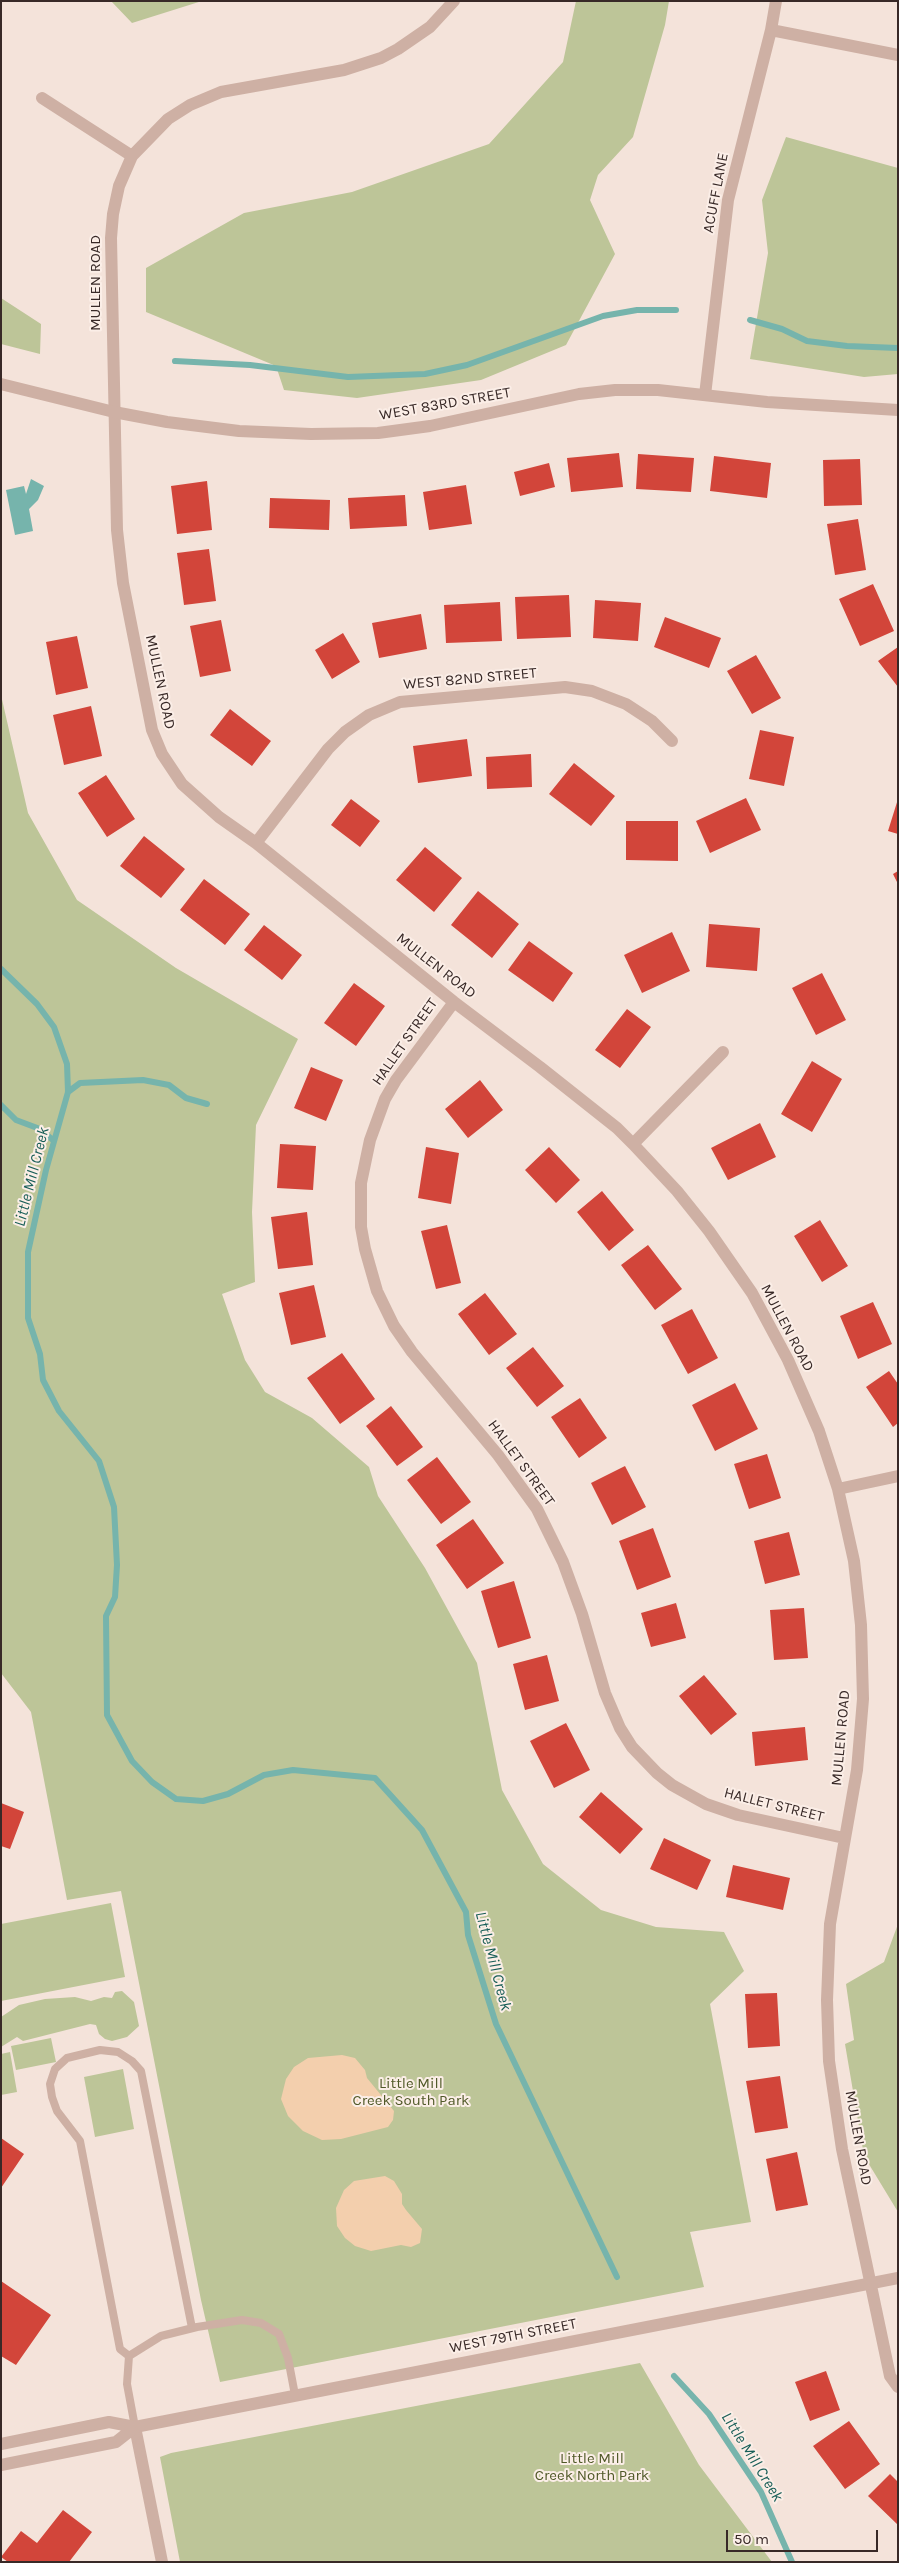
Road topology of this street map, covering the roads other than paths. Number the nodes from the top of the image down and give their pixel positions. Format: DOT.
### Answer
graph roads {
  1 [pos="454,1"];
  2 [pos="776,1"];
  3 [pos="772,30"];
  4 [pos="898,55"];
  5 [pos="42,98"];
  6 [pos="132,156"];
  7 [pos="1,384"];
  8 [pos="705,395"];
  9 [pos="898,410"];
  10 [pos="114,412"];
  11 [pos="672,741"];
  12 [pos="256,843"];
  13 [pos="454,1002"];
  14 [pos="723,1052"];
  15 [pos="633,1144"];
  16 [pos="898,1476"];
  17 [pos="838,1489"];
  18 [pos="844,1838"];
  19 [pos="898,2278"];
  20 [pos="870,2283"];
  21 [pos="192,2328"];
  22 [pos="128,2356"];
  23 [pos="898,2387"];
  24 [pos="295,2395"];
  25 [pos="135,2427"];
  26 [pos="1,2444"];
  27 [pos="1,2465"];
  28 [pos="162,2562"];
  1 -- 6 [label="street, MULLEN ROAD"];
  2 -- 3 [label="street, ACUFF LANE"];
  3 -- 4 [label="street"];
  3 -- 8 [label="street, ACUFF LANE"];
  5 -- 6 [label="street"];
  6 -- 10 [label="street, MULLEN ROAD"];
  7 -- 10 [label="street, WEST 83RD STREET"];
  8 -- 9 [label="street, WEST 83RD STREET"];
  8 -- 10 [label="street, WEST 83RD STREET"];
  10 -- 12 [label="street, MULLEN ROAD"];
  11 -- 12 [label="street, WEST 82ND STREET"];
  12 -- 13 [label="street, MULLEN ROAD"];
  13 -- 15 [label="street, MULLEN ROAD"];
  13 -- 18 [label="street, HALLET STREET"];
  14 -- 15 [label="street"];
  15 -- 17 [label="street, MULLEN ROAD"];
  16 -- 17 [label="street"];
  17 -- 18 [label="street, MULLEN ROAD"];
  18 -- 20 [label="street, MULLEN ROAD"];
  19 -- 20 [label="street, WEST 79TH STREET"];
  20 -- 23 [label="street, MULLEN ROAD"];
  20 -- 24 [label="street, WEST 79TH STREET"];
  21 -- 22 [label="lane"];
  21 -- 22 [label="lane"];
  21 -- 24 [label="lane"];
  22 -- 25 [label="lane"];
  24 -- 25 [label="street, WEST 79TH STREET"];
  25 -- 26 [label="street, WEST 79TH STREET"];
  25 -- 27 [label="street, WEST 79TH STREET"];
  25 -- 28 [label="street"];
}
